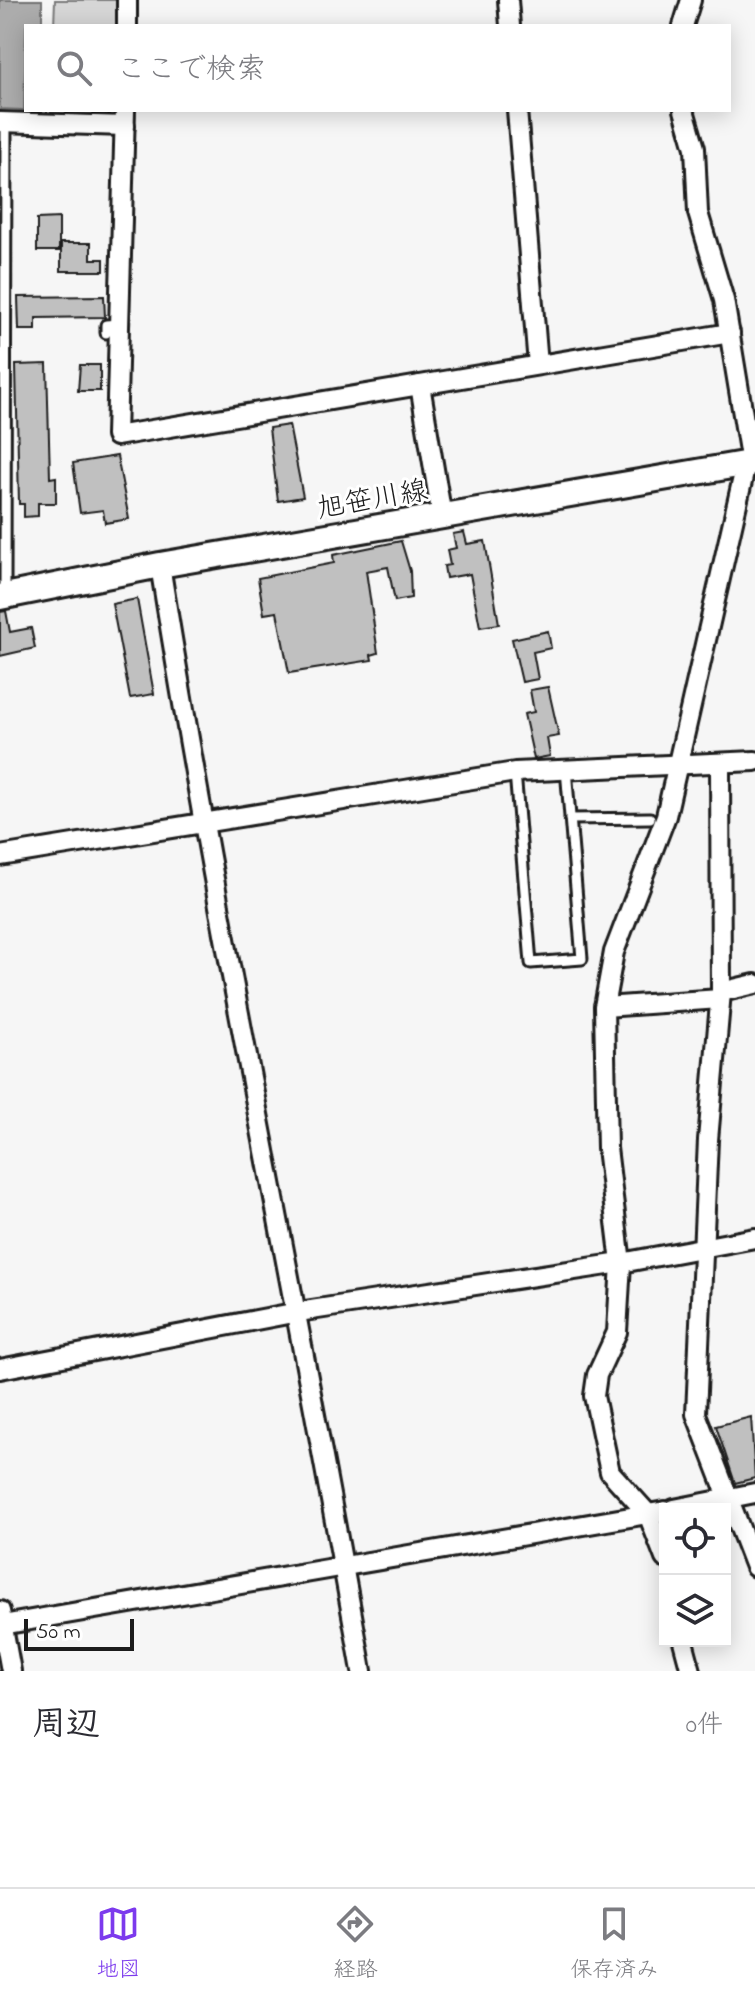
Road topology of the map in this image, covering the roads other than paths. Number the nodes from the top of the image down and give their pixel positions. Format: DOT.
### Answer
graph roads {
  1 [pos="127,0"];
  2 [pos="508,0"];
  3 [pos="691,0"];
  4 [pos="127,24"];
  5 [pos="510,24"];
  6 [pos="684,24"];
  7 [pos="517,112"];
  8 [pos="685,112"];
  9 [pos="125,118"];
  10 [pos="3,122"];
  11 [pos="730,333"];
  12 [pos="538,365"];
  13 [pos="420,385"];
  14 [pos="751,463"];
  15 [pos="442,517"];
  16 [pos="160,565"];
  17 [pos="2,597"];
  18 [pos="755,761"];
  19 [pos="679,765"];
  20 [pos="720,765"];
  21 [pos="566,769"];
  22 [pos="515,772"];
  23 [pos="650,818"];
  24 [pos="570,819"];
  25 [pos="201,822"];
  26 [pos="0,856"];
  27 [pos="755,984"];
  28 [pos="720,995"];
  29 [pos="604,1007"];
  30 [pos="755,1238"];
  31 [pos="704,1248"];
  32 [pos="621,1263"];
  33 [pos="298,1312"];
  34 [pos="0,1369"];
  35 [pos="755,1493"];
  36 [pos="728,1499"];
  37 [pos="706,1503"];
  38 [pos="656,1512"];
  39 [pos="755,1567"];
  40 [pos="344,1568"];
  41 [pos="1,1620"];
  42 [pos="685,1647"];
  43 [pos="11,1671"];
  44 [pos="362,1671"];
  45 [pos="691,1671"];
  1 -- 4 [label="street"];
  2 -- 5 [label="street"];
  3 -- 6 [label="street"];
  7 -- 12 [label="street"];
  8 -- 11 [label="street"];
  9 -- 10 [label="street"];
  9 -- 13 [label="street"];
  10 -- 17 [label="lane"];
  11 -- 12 [label="street"];
  11 -- 14 [label="street"];
  12 -- 13 [label="street"];
  13 -- 15 [label="street"];
  14 -- 15 [label="main road, 旭笹川線"];
  14 -- 19 [label="street"];
  15 -- 16 [label="main road, 旭笹川線"];
  16 -- 17 [label="main road, 旭笹川線"];
  16 -- 25 [label="street"];
  18 -- 20 [label="street"];
  19 -- 20 [label="street"];
  19 -- 21 [label="street"];
  19 -- 29 [label="street"];
  20 -- 28 [label="street"];
  21 -- 22 [label="street"];
  21 -- 24 [label="lane"];
  22 -- 24 [label="lane"];
  22 -- 25 [label="street"];
  23 -- 24 [label="lane"];
  25 -- 26 [label="street"];
  25 -- 33 [label="street"];
  27 -- 28 [label="street"];
  28 -- 29 [label="street"];
  28 -- 31 [label="street"];
  29 -- 32 [label="street"];
  30 -- 31 [label="street"];
  31 -- 32 [label="street"];
  31 -- 36 [label="street"];
  32 -- 33 [label="street"];
  32 -- 38 [label="street"];
  33 -- 34 [label="street"];
  33 -- 40 [label="street"];
  35 -- 36 [label="street"];
  36 -- 37 [label="street"];
  36 -- 39 [label="street"];
  38 -- 40 [label="street"];
  40 -- 41 [label="street"];
  40 -- 44 [label="street"];
  41 -- 43 [label="street"];
  42 -- 45 [label="street"];
}
